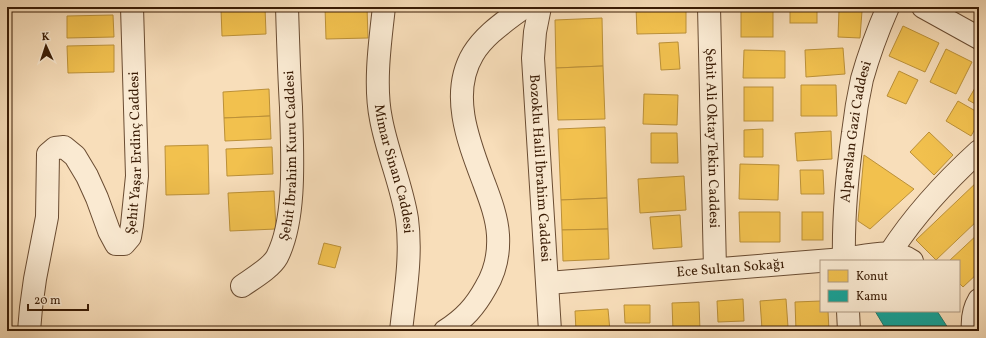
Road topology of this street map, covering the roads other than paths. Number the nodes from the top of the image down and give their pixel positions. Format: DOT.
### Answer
graph roads {
  1 [pos="132,7"];
  2 [pos="287,7"];
  3 [pos="384,7"];
  4 [pos="524,7"];
  5 [pos="540,7"];
  6 [pos="709,7"];
  7 [pos="888,7"];
  8 [pos="923,7"];
  9 [pos="979,38"];
  10 [pos="979,151"];
  11 [pos="890,253"];
  12 [pos="844,260"];
  13 [pos="911,260"];
  14 [pos="820,262"];
  15 [pos="715,269"];
  16 [pos="548,283"];
  17 [pos="242,286"];
  18 [pos="979,300"];
  19 [pos="848,312"];
  20 [pos="968,320"];
  21 [pos="29,331"];
  22 [pos="401,331"];
  23 [pos="445,331"];
  24 [pos="550,331"];
  25 [pos="849,331"];
  1 -- 21 [label="street, Şehit Yaşar Erdinç Caddesi"];
  2 -- 17 [label="street, Şehit İbrahim Kuru Caddesi"];
  3 -- 22 [label="street, Mimar Sinan Caddesi"];
  4 -- 23 [label="street"];
  5 -- 16 [label="street, Bozoklu Halil İbrahim Caddesi"];
  6 -- 15 [label="street, Şehit Ali Oktay Tekin Caddesi"];
  7 -- 12 [label="street, Alparslan Gazi Caddesi"];
  8 -- 9 [label="street"];
  10 -- 11 [label="street"];
  11 -- 12 [label="street, Ece Sultan Sokağı"];
  11 -- 13 [label="street, Ece Sultan Sokağı"];
  14 -- 15 [label="street, Ece Sultan Sokağı"];
  15 -- 16 [label="street, Ece Sultan Sokağı"];
  16 -- 24 [label="street, Bozoklu Halil İbrahim Caddesi"];
  18 -- 20 [label="street"];
  19 -- 25 [label="street"];
}
